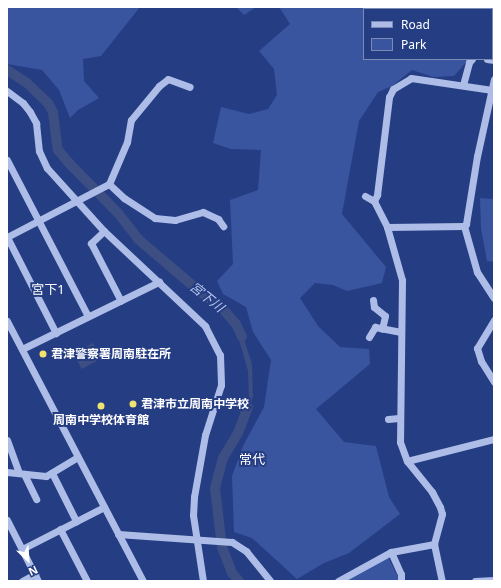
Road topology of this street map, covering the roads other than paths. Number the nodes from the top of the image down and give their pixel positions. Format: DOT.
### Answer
graph roads {
  1 [pos="471,60"];
  2 [pos="494,79"];
  3 [pos="464,85"];
  4 [pos="190,87"];
  5 [pos="492,90"];
  6 [pos="7,91"];
  7 [pos="492,103"];
  8 [pos="7,160"];
  9 [pos="107,185"];
  10 [pos="365,196"];
  11 [pos="77,201"];
  12 [pos="374,201"];
  13 [pos="38,220"];
  14 [pos="223,226"];
  15 [pos="464,226"];
  16 [pos="387,227"];
  17 [pos="104,231"];
  18 [pos="7,237"];
  19 [pos="159,282"];
  20 [pos="494,298"];
  21 [pos="373,300"];
  22 [pos="121,301"];
  23 [pos="88,316"];
  24 [pos="494,320"];
  25 [pos="7,321"];
  26 [pos="382,329"];
  27 [pos="400,332"];
  28 [pos="56,333"];
  29 [pos="369,337"];
  30 [pos="22,349"];
  31 [pos="494,382"];
  32 [pos="398,418"];
  33 [pos="388,419"];
  34 [pos="494,439"];
  35 [pos="7,440"];
  36 [pos="78,457"];
  37 [pos="407,461"];
  38 [pos="7,472"];
  39 [pos="22,473"];
  40 [pos="52,473"];
  41 [pos="36,499"];
  42 [pos="104,507"];
  43 [pos="7,520"];
  44 [pos="76,521"];
  45 [pos="60,529"];
  46 [pos="10,533"];
  47 [pos="118,534"];
  48 [pos="197,538"];
  49 [pos="434,544"];
  50 [pos="22,548"];
  51 [pos="391,552"];
  52 [pos="35,574"];
  53 [pos="494,580"];
  54 [pos="22,581"];
  55 [pos="38,581"];
  56 [pos="87,581"];
  57 [pos="143,581"];
  58 [pos="203,581"];
  59 [pos="270,581"];
  60 [pos="338,581"];
  61 [pos="401,581"];
  62 [pos="442,581"];
  63 [pos="475,581"];
  1 -- 3 [label="street"];
  2 -- 5 [label="street"];
  3 -- 5 [label="street"];
  3 -- 12 [label="street"];
  4 -- 9 [label="street"];
  5 -- 7 [label="street"];
  6 -- 11 [label="street"];
  7 -- 15 [label="street"];
  8 -- 13 [label="street"];
  9 -- 11 [label="street"];
  9 -- 14 [label="street"];
  10 -- 12 [label="street"];
  11 -- 13 [label="street"];
  11 -- 17 [label="street"];
  12 -- 16 [label="street"];
  13 -- 18 [label="street"];
  13 -- 23 [label="street"];
  15 -- 16 [label="street"];
  15 -- 20 [label="street"];
  16 -- 27 [label="street"];
  17 -- 19 [label="street"];
  17 -- 22 [label="street"];
  18 -- 28 [label="street"];
  19 -- 22 [label="street"];
  19 -- 48 [label="street"];
  21 -- 26 [label="street"];
  22 -- 23 [label="street"];
  23 -- 28 [label="street"];
  24 -- 31 [label="street"];
  25 -- 30 [label="street"];
  26 -- 27 [label="street"];
  26 -- 29 [label="street"];
  27 -- 32 [label="street"];
  28 -- 30 [label="street"];
  30 -- 36 [label="street"];
  32 -- 33 [label="street"];
  32 -- 37 [label="street"];
  34 -- 37 [label="street"];
  35 -- 39 [label="street"];
  36 -- 40 [label="street"];
  36 -- 42 [label="street"];
  37 -- 49 [label="street"];
  38 -- 39 [label="street"];
  39 -- 40 [label="street"];
  39 -- 41 [label="street"];
  40 -- 44 [label="street"];
  42 -- 44 [label="street"];
  42 -- 47 [label="street"];
  43 -- 46 [label="street"];
  44 -- 45 [label="street"];
  45 -- 50 [label="street"];
  45 -- 56 [label="street"];
  46 -- 50 [label="street"];
  47 -- 48 [label="street"];
  47 -- 57 [label="street"];
  48 -- 58 [label="street"];
  48 -- 59 [label="street"];
  49 -- 51 [label="street"];
  49 -- 62 [label="street"];
  50 -- 52 [label="street"];
  51 -- 60 [label="street"];
  51 -- 61 [label="street"];
  52 -- 54 [label="street"];
  52 -- 55 [label="street"];
  53 -- 63 [label="street"];
}
